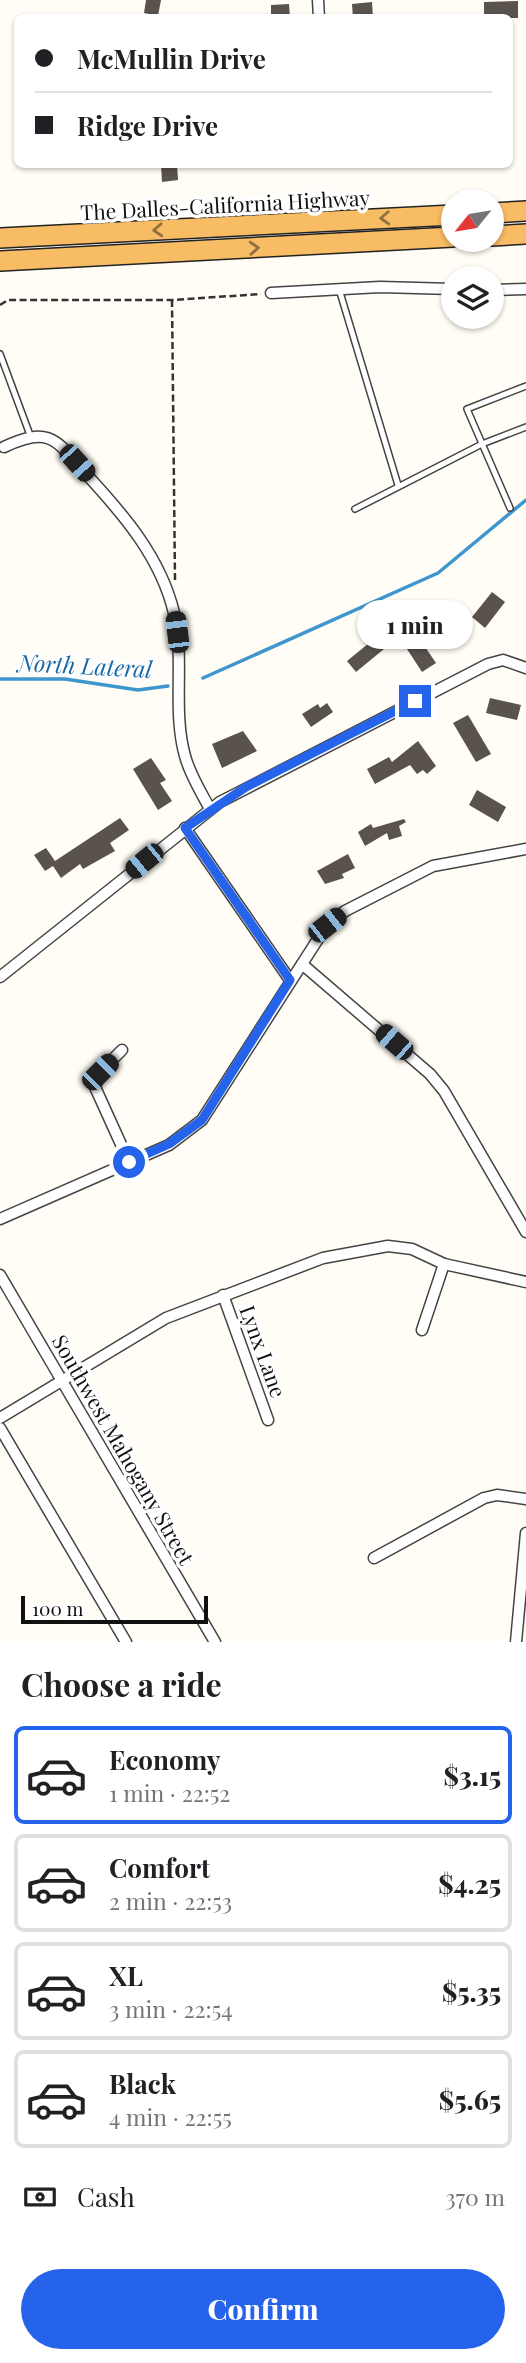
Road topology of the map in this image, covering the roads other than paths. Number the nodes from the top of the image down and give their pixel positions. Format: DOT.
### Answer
graph roads {
  1 [pos="526,211"];
  2 [pos="504,212"];
  3 [pos="441,216"];
  4 [pos="526,234"];
  5 [pos="504,235"];
  6 [pos="0,238"];
  7 [pos="441,238"];
  8 [pos="112,255"];
  9 [pos="0,261"];
  10 [pos="0,274"];
  11 [pos="339,289"];
  12 [pos="441,289"];
  13 [pos="526,289"];
  14 [pos="504,290"];
  15 [pos="271,293"];
  16 [pos="0,354"];
  17 [pos="526,386"];
  18 [pos="526,427"];
  19 [pos="30,435"];
  20 [pos="482,444"];
  21 [pos="4,447"];
  22 [pos="398,485"];
  23 [pos="510,508"];
  24 [pos="355,509"];
  25 [pos="526,668"];
  26 [pos="210,809"];
  27 [pos="185,828"];
  28 [pos="526,849"];
  29 [pos="302,964"];
  30 [pos="0,977"];
  31 [pos="290,980"];
  32 [pos="122,1050"];
  33 [pos="129,1162"];
  34 [pos="0,1219"];
  35 [pos="526,1232"];
  36 [pos="444,1264"];
  37 [pos="0,1275"];
  38 [pos="526,1282"];
  39 [pos="223,1295"];
  40 [pos="422,1331"];
  41 [pos="63,1381"];
  42 [pos="0,1418"];
  43 [pos="268,1420"];
  44 [pos="0,1428"];
  45 [pos="526,1499"];
  46 [pos="526,1533"];
  47 [pos="374,1558"];
  48 [pos="125,1642"];
  49 [pos="215,1642"];
  50 [pos="516,1642"];
  1 -- 2 [label="highway"];
  3 -- 6 [label="highway, The Dalles-California Highway, one-way"];
  4 -- 5 [label="highway"];
  8 -- 7 [label="highway, one-way"];
  8 -- 9 [label="highway"];
  8 -- 10 [label="highway"];
  11 -- 12 [label="street"];
  11 -- 15 [label="street"];
  11 -- 22 [label="lane"];
  13 -- 14 [label="street"];
  16 -- 19 [label="lane"];
  17 -- 20 [label="lane"];
  18 -- 20 [label="lane"];
  19 -- 21 [label="street"];
  19 -- 26 [label="street"];
  20 -- 22 [label="lane"];
  20 -- 23 [label="lane"];
  22 -- 24 [label="lane"];
  25 -- 26 [label="street"];
  26 -- 27 [label="street"];
  27 -- 30 [label="street"];
  27 -- 31 [label="street"];
  28 -- 29 [label="street"];
  29 -- 31 [label="street"];
  29 -- 35 [label="street"];
  31 -- 33 [label="street"];
  32 -- 33 [label="street"];
  33 -- 34 [label="street"];
  36 -- 38 [label="street"];
  36 -- 39 [label="street"];
  36 -- 40 [label="street"];
  37 -- 41 [label="street, Southwest Mahogany Street"];
  39 -- 41 [label="street"];
  39 -- 43 [label="street, Lynx Lane"];
  41 -- 42 [label="street"];
  41 -- 49 [label="street, Southwest Mahogany Street"];
  44 -- 48 [label="street"];
  45 -- 47 [label="street"];
  46 -- 50 [label="street"];
}
